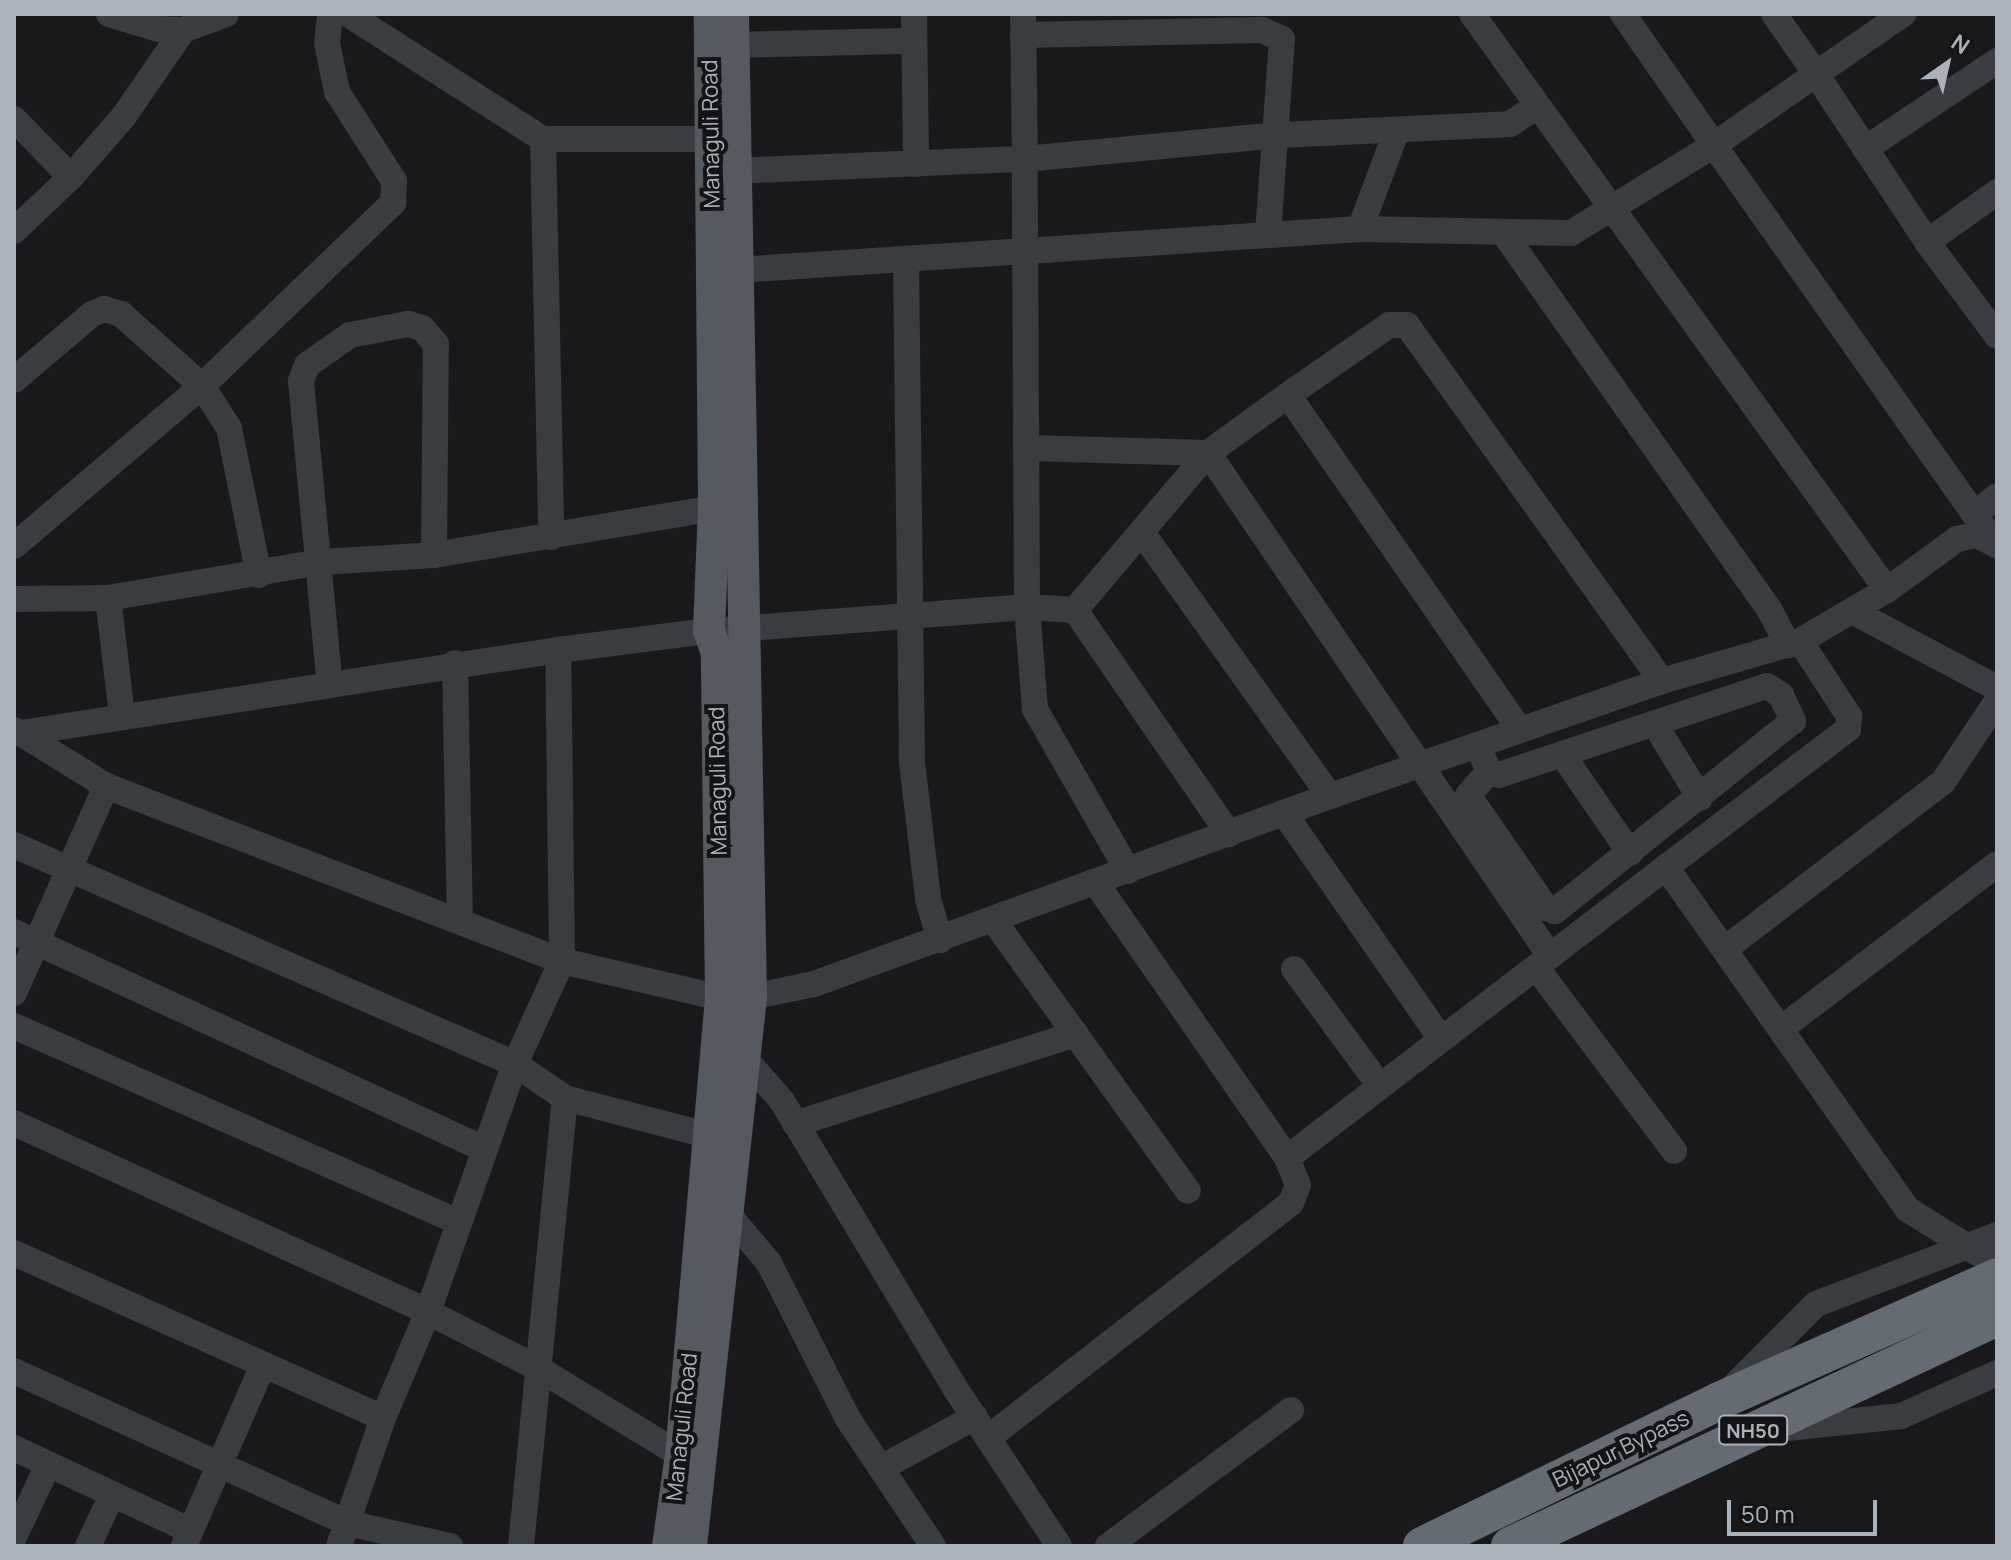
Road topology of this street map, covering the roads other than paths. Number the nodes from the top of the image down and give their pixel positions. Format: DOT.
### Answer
graph roads {
  1 [pos="109,14"];
  2 [pos="226,14"];
  3 [pos="330,14"];
  4 [pos="348,14"];
  5 [pos="710,14"];
  6 [pos="914,14"];
  7 [pos="1472,14"];
  8 [pos="1623,14"];
  9 [pos="1774,14"];
  10 [pos="1903,14"];
  11 [pos="1023,24"];
  12 [pos="732,29"];
  13 [pos="183,30"];
  14 [pos="914,41"];
  15 [pos="1997,61"];
  16 [pos="1816,74"];
  17 [pos="1538,106"];
  18 [pos="14,119"];
  19 [pos="1397,130"];
  20 [pos="1279,135"];
  21 [pos="543,139"];
  22 [pos="711,139"];
  23 [pos="1714,145"];
  24 [pos="1865,149"];
  25 [pos="1025,159"];
  26 [pos="916,164"];
  27 [pos="734,171"];
  28 [pos="71,177"];
  29 [pos="1997,192"];
  30 [pos="1613,210"];
  31 [pos="1360,229"];
  32 [pos="14,231"];
  33 [pos="1503,232"];
  34 [pos="1268,235"];
  35 [pos="1927,242"];
  36 [pos="1025,252"];
  37 [pos="906,260"];
  38 [pos="737,270"];
  39 [pos="1997,336"];
  40 [pos="14,380"];
  41 [pos="202,386"];
  42 [pos="1288,395"];
  43 [pos="1027,448"];
  44 [pos="1208,453"];
  45 [pos="1997,496"];
  46 [pos="714,508"];
  47 [pos="1975,514"];
  48 [pos="1143,534"];
  49 [pos="551,537"];
  50 [pos="1997,545"];
  51 [pos="14,546"];
  52 [pos="434,555"];
  53 [pos="321,562"];
  54 [pos="259,575"];
  55 [pos="1887,590"];
  56 [pos="108,598"];
  57 [pos="14,599"];
  58 [pos="1027,607"];
  59 [pos="1075,610"];
  60 [pos="1852,611"];
  61 [pos="907,618"];
  62 [pos="743,628"];
  63 [pos="709,631"];
  64 [pos="1794,643"];
  65 [pos="558,650"];
  66 [pos="455,663"];
  67 [pos="1662,681"];
  68 [pos="330,685"];
  69 [pos="1997,688"];
  70 [pos="1997,701"];
  71 [pos="122,716"];
  72 [pos="1654,723"];
  73 [pos="1520,730"];
  74 [pos="17,731"];
  75 [pos="1478,745"];
  76 [pos="1562,754"];
  77 [pos="1424,764"];
  78 [pos="1489,772"];
  79 [pos="106,786"];
  80 [pos="1330,796"];
  81 [pos="1700,798"];
  82 [pos="1284,813"];
  83 [pos="1229,834"];
  84 [pos="14,845"];
  85 [pos="1630,853"];
  86 [pos="1997,864"];
  87 [pos="1666,867"];
  88 [pos="1128,871"];
  89 [pos="67,872"];
  90 [pos="1096,883"];
  91 [pos="460,918"];
  92 [pos="994,921"];
  93 [pos="26,936"];
  94 [pos="940,940"];
  95 [pos="1725,949"];
  96 [pos="562,961"];
  97 [pos="1543,961"];
  98 [pos="1294,969"];
  99 [pos="14,993"];
  100 [pos="736,998"];
  101 [pos="14,1026"];
  102 [pos="1782,1028"];
  103 [pos="1076,1034"];
  104 [pos="1441,1039"];
  105 [pos="747,1061"];
  106 [pos="515,1064"];
  107 [pos="1380,1086"];
  108 [pos="565,1098"];
  109 [pos="14,1123"];
  110 [pos="795,1124"];
  111 [pos="711,1136"];
  112 [pos="484,1149"];
  113 [pos="1674,1151"];
  114 [pos="1287,1158"];
  115 [pos="1188,1191"];
  116 [pos="729,1215"];
  117 [pos="456,1221"];
  118 [pos="1997,1235"];
  119 [pos="1968,1249"];
  120 [pos="14,1253"];
  121 [pos="1997,1265"];
  122 [pos="1997,1277"];
  123 [pos="428,1312"];
  124 [pos="1997,1317"];
  125 [pos="263,1365"];
  126 [pos="536,1367"];
  127 [pos="14,1371"];
  128 [pos="1997,1373"];
  129 [pos="1719,1401"];
  130 [pos="1291,1410"];
  131 [pos="383,1418"];
  132 [pos="982,1427"];
  133 [pos="1749,1432"];
  134 [pos="14,1448"];
  135 [pos="681,1455"];
  136 [pos="48,1465"];
  137 [pos="222,1466"];
  138 [pos="881,1468"];
  139 [pos="112,1495"];
  140 [pos="343,1535"];
  141 [pos="14,1537"];
  142 [pos="187,1539"];
  143 [pos="414,1544"];
  144 [pos="88,1546"];
  145 [pos="450,1546"];
  146 [pos="521,1546"];
  147 [pos="668,1546"];
  148 [pos="691,1546"];
  149 [pos="933,1546"];
  150 [pos="1059,1546"];
  151 [pos="1108,1546"];
  152 [pos="1422,1546"];
  153 [pos="1510,1546"];
  1 -- 13 [label="street"];
  2 -- 13 [label="street"];
  3 -- 41 [label="street"];
  4 -- 21 [label="street"];
  5 -- 22 [label="main road, Managuli Road"];
  6 -- 14 [label="street"];
  7 -- 17 [label="street"];
  8 -- 23 [label="street"];
  9 -- 16 [label="street"];
  10 -- 16 [label="street"];
  11 -- 20 [label="street"];
  11 -- 25 [label="street"];
  12 -- 14 [label="street"];
  12 -- 27 [label="main road, Managuli Road"];
  13 -- 28 [label="street"];
  14 -- 26 [label="street"];
  15 -- 24 [label="street"];
  16 -- 23 [label="street"];
  16 -- 24 [label="street"];
  17 -- 19 [label="street"];
  17 -- 30 [label="street"];
  18 -- 28 [label="street"];
  19 -- 20 [label="street"];
  19 -- 31 [label="street"];
  20 -- 25 [label="street"];
  20 -- 34 [label="street"];
  21 -- 22 [label="street"];
  21 -- 49 [label="street"];
  22 -- 46 [label="main road, Managuli Road"];
  23 -- 30 [label="street"];
  23 -- 47 [label="street"];
  24 -- 35 [label="street"];
  25 -- 26 [label="street"];
  25 -- 36 [label="street"];
  26 -- 27 [label="street"];
  27 -- 38 [label="main road, Managuli Road"];
  28 -- 32 [label="street"];
  29 -- 35 [label="street"];
  30 -- 33 [label="street"];
  30 -- 55 [label="street"];
  31 -- 33 [label="street"];
  31 -- 34 [label="street"];
  33 -- 64 [label="street"];
  34 -- 36 [label="street"];
  35 -- 39 [label="street"];
  36 -- 37 [label="street"];
  36 -- 43 [label="street"];
  37 -- 38 [label="street"];
  37 -- 61 [label="street"];
  38 -- 62 [label="main road, Managuli Road"];
  40 -- 41 [label="street"];
  41 -- 51 [label="street"];
  41 -- 54 [label="street"];
  42 -- 44 [label="street"];
  42 -- 67 [label="street"];
  42 -- 73 [label="street"];
  43 -- 44 [label="street"];
  43 -- 58 [label="street"];
  44 -- 48 [label="street"];
  44 -- 77 [label="street"];
  45 -- 47 [label="street"];
  46 -- 49 [label="street"];
  46 -- 63 [label="main road, Managuli Road"];
  47 -- 50 [label="street"];
  48 -- 59 [label="street"];
  48 -- 80 [label="street"];
  49 -- 52 [label="street"];
  50 -- 55 [label="street"];
  52 -- 53 [label="street"];
  52 -- 53 [label="street"];
  53 -- 54 [label="street"];
  53 -- 68 [label="street"];
  54 -- 56 [label="street"];
  55 -- 60 [label="street"];
  56 -- 57 [label="street"];
  56 -- 71 [label="street"];
  58 -- 59 [label="street"];
  58 -- 61 [label="street"];
  58 -- 88 [label="street"];
  59 -- 83 [label="street"];
  60 -- 64 [label="street"];
  60 -- 69 [label="street"];
  61 -- 62 [label="street"];
  61 -- 94 [label="street"];
  62 -- 63 [label="street"];
  62 -- 100 [label="main road, Managuli Road"];
  63 -- 65 [label="street"];
  63 -- 100 [label="main road, Managuli Road"];
  64 -- 67 [label="street"];
  64 -- 87 [label="street"];
  65 -- 66 [label="street"];
  65 -- 96 [label="street"];
  66 -- 68 [label="street"];
  66 -- 91 [label="street"];
  67 -- 73 [label="street"];
  68 -- 71 [label="street"];
  70 -- 95 [label="street"];
  71 -- 74 [label="street"];
  72 -- 76 [label="street"];
  72 -- 81 [label="street"];
  72 -- 81 [label="street"];
  73 -- 75 [label="street"];
  74 -- 79 [label="street"];
  75 -- 77 [label="street"];
  75 -- 78 [label="street"];
  76 -- 78 [label="street"];
  76 -- 85 [label="street"];
  77 -- 80 [label="street"];
  77 -- 97 [label="street"];
  78 -- 85 [label="street"];
  79 -- 89 [label="street"];
  79 -- 91 [label="street"];
  80 -- 82 [label="street"];
  81 -- 85 [label="street"];
  82 -- 83 [label="street"];
  82 -- 104 [label="street"];
  83 -- 88 [label="street"];
  84 -- 89 [label="street"];
  86 -- 102 [label="street"];
  87 -- 95 [label="street"];
  87 -- 97 [label="street"];
  88 -- 90 [label="street"];
  89 -- 93 [label="street"];
  89 -- 106 [label="street"];
  90 -- 92 [label="street"];
  90 -- 114 [label="street"];
  91 -- 96 [label="street"];
  92 -- 94 [label="street"];
  92 -- 103 [label="street"];
  93 -- 99 [label="street"];
  93 -- 112 [label="street"];
  94 -- 100 [label="street"];
  95 -- 102 [label="street"];
  96 -- 100 [label="street"];
  96 -- 106 [label="street"];
  97 -- 104 [label="street"];
  97 -- 113 [label="street"];
  98 -- 107 [label="street"];
  100 -- 105 [label="main road, Managuli Road"];
  100 -- 111 [label="main road, Managuli Road"];
  101 -- 117 [label="street"];
  102 -- 119 [label="street"];
  103 -- 110 [label="street"];
  103 -- 115 [label="street"];
  104 -- 107 [label="street"];
  105 -- 110 [label="street"];
  105 -- 116 [label="main road, Managuli Road"];
  106 -- 108 [label="street"];
  106 -- 112 [label="street"];
  107 -- 114 [label="street"];
  108 -- 111 [label="street"];
  108 -- 126 [label="street"];
  109 -- 123 [label="street"];
  110 -- 132 [label="street"];
  111 -- 135 [label="main road, Managuli Road"];
  112 -- 117 [label="street"];
  114 -- 132 [label="street"];
  116 -- 138 [label="street"];
  116 -- 148 [label="main road, Managuli Road"];
  117 -- 123 [label="street"];
  118 -- 119 [label="street"];
  119 -- 121 [label="street"];
  119 -- 129 [label="street"];
  120 -- 125 [label="street"];
  122 -- 129 [label="highway, Bijapur Bypass / NH50"];
  123 -- 126 [label="street"];
  123 -- 131 [label="street"];
  124 -- 133 [label="highway, Bijapur Bypass / NH50"];
  125 -- 131 [label="street"];
  125 -- 137 [label="street"];
  126 -- 135 [label="street"];
  126 -- 146 [label="street"];
  127 -- 137 [label="street"];
  128 -- 133 [label="street"];
  129 -- 152 [label="highway, Bijapur Bypass / NH50"];
  130 -- 151 [label="street"];
  131 -- 140 [label="street"];
  132 -- 138 [label="street"];
  132 -- 150 [label="street"];
  133 -- 153 [label="highway, Bijapur Bypass / NH50"];
  134 -- 136 [label="street"];
  135 -- 147 [label="main road, Managuli Road"];
  136 -- 139 [label="street"];
  136 -- 141 [label="street"];
  137 -- 140 [label="street"];
  137 -- 142 [label="street"];
  138 -- 149 [label="street"];
  139 -- 142 [label="street"];
  139 -- 144 [label="street"];
  140 -- 143 [label="street"];
  143 -- 145 [label="street"];
}
